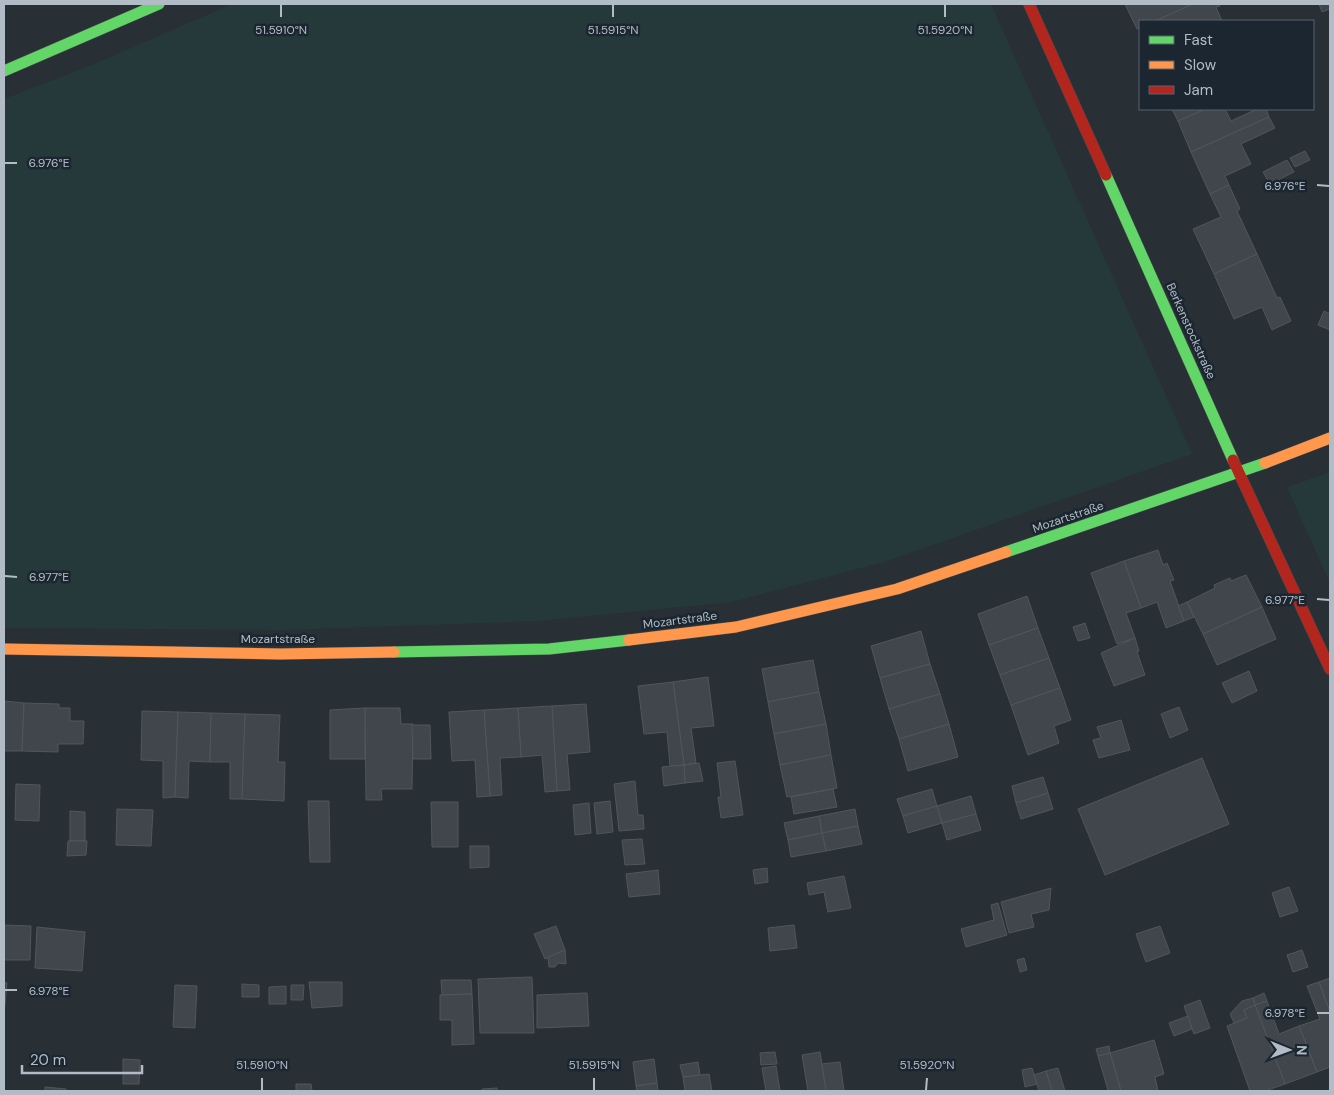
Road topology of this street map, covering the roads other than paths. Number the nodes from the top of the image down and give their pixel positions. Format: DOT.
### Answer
graph roads {
  1 [pos="159,4"];
  2 [pos="1029,4"];
  3 [pos="4,71"];
  4 [pos="1330,438"];
  5 [pos="1239,473"];
  6 [pos="4,648"];
  7 [pos="1330,669"];
  1 -- 3 [label="street"];
  2 -- 5 [label="street, Berkenstockstraße"];
  4 -- 5 [label="street, Mozartstraße"];
  5 -- 6 [label="street, Mozartstraße"];
  5 -- 7 [label="street, Berkenstockstraße"];
}
